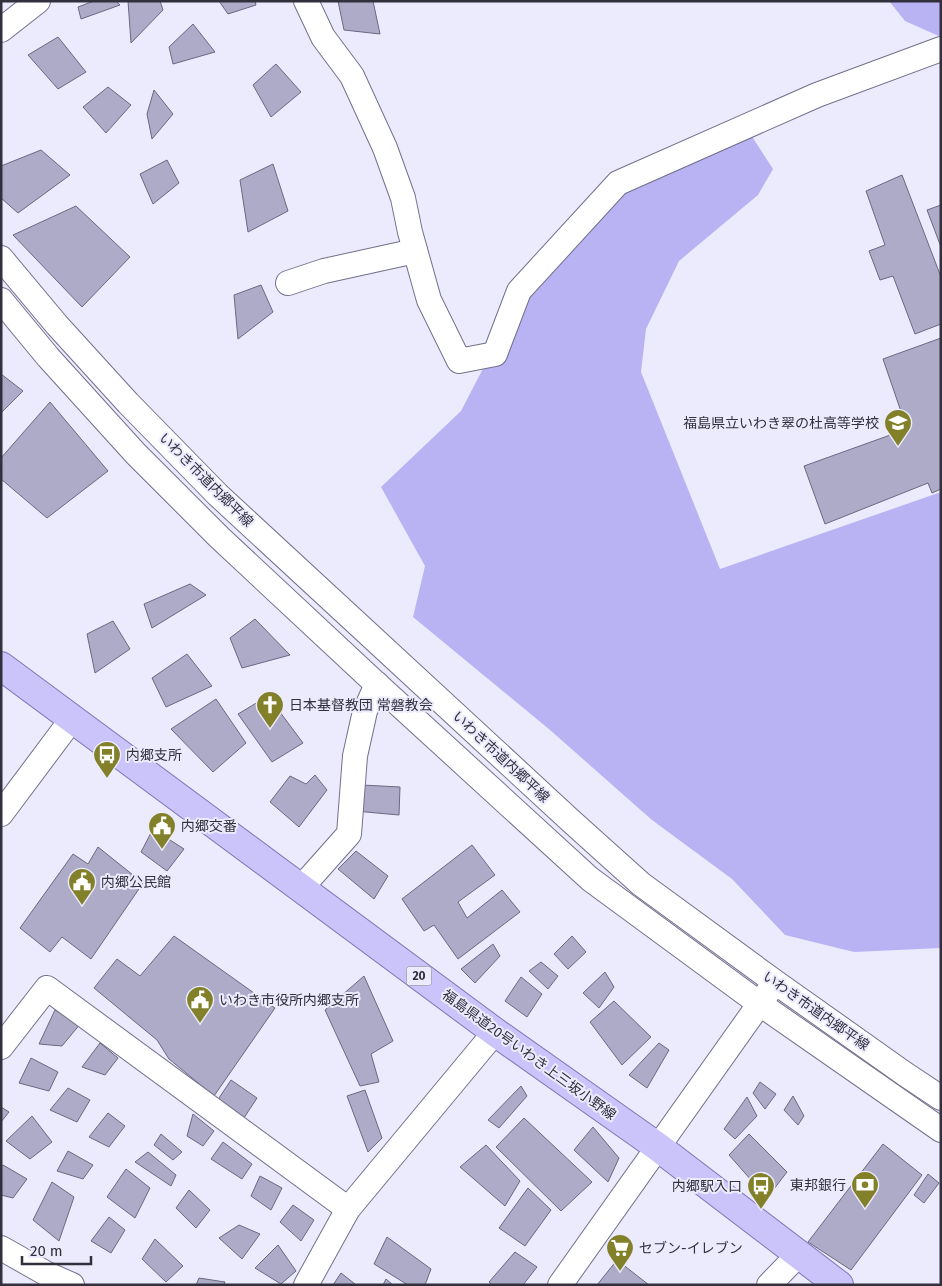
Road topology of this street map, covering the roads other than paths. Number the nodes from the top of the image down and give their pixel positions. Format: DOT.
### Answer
graph roads {
  1 [pos="38,1"];
  2 [pos="306,1"];
  3 [pos="1,30"];
  4 [pos="941,49"];
  5 [pos="415,251"];
  6 [pos="1,258"];
  7 [pos="288,282"];
  8 [pos="1,300"];
  9 [pos="1,666"];
  10 [pos="377,684"];
  11 [pos="72,719"];
  12 [pos="1,814"];
  13 [pos="300,888"];
  14 [pos="775,982"];
  15 [pos="760,1004"];
  16 [pos="494,1032"];
  17 [pos="1,1047"];
  18 [pos="941,1098"];
  19 [pos="941,1130"];
  20 [pos="658,1147"];
  21 [pos="348,1209"];
  22 [pos="3,1251"];
  23 [pos="798,1255"];
  24 [pos="72,1285"];
  25 [pos="306,1285"];
  26 [pos="560,1285"];
  27 [pos="769,1285"];
  28 [pos="839,1285"];
  1 -- 3 [label="street"];
  2 -- 5 [label="street"];
  4 -- 5 [label="street"];
  5 -- 7 [label="street"];
  6 -- 14 [label="street, いわき市道内郷平線"];
  8 -- 10 [label="street, いわき市道内郷平線"];
  9 -- 11 [label="main road, 福島県道20号いわき上三坂小野線 / 20"];
  10 -- 13 [label="street"];
  10 -- 15 [label="street, いわき市道内郷平線"];
  11 -- 12 [label="street"];
  11 -- 13 [label="main road, 福島県道20号いわき上三坂小野線 / 20"];
  13 -- 16 [label="main road, 福島県道20号いわき上三坂小野線 / 20"];
  14 -- 15 [label="street"];
  14 -- 18 [label="street, いわき市道内郷平線"];
  15 -- 19 [label="street, いわき市道内郷平線"];
  15 -- 20 [label="street"];
  16 -- 20 [label="main road, 福島県道20号いわき上三坂小野線 / 20"];
  16 -- 21 [label="street"];
  17 -- 21 [label="street"];
  20 -- 23 [label="main road, 福島県道20号いわき上三坂小野線 / 20"];
  20 -- 26 [label="street"];
  21 -- 25 [label="street"];
  22 -- 24 [label="street"];
  23 -- 27 [label="street"];
  23 -- 28 [label="main road, 福島県道20号いわき上三坂小野線 / 20"];
}
